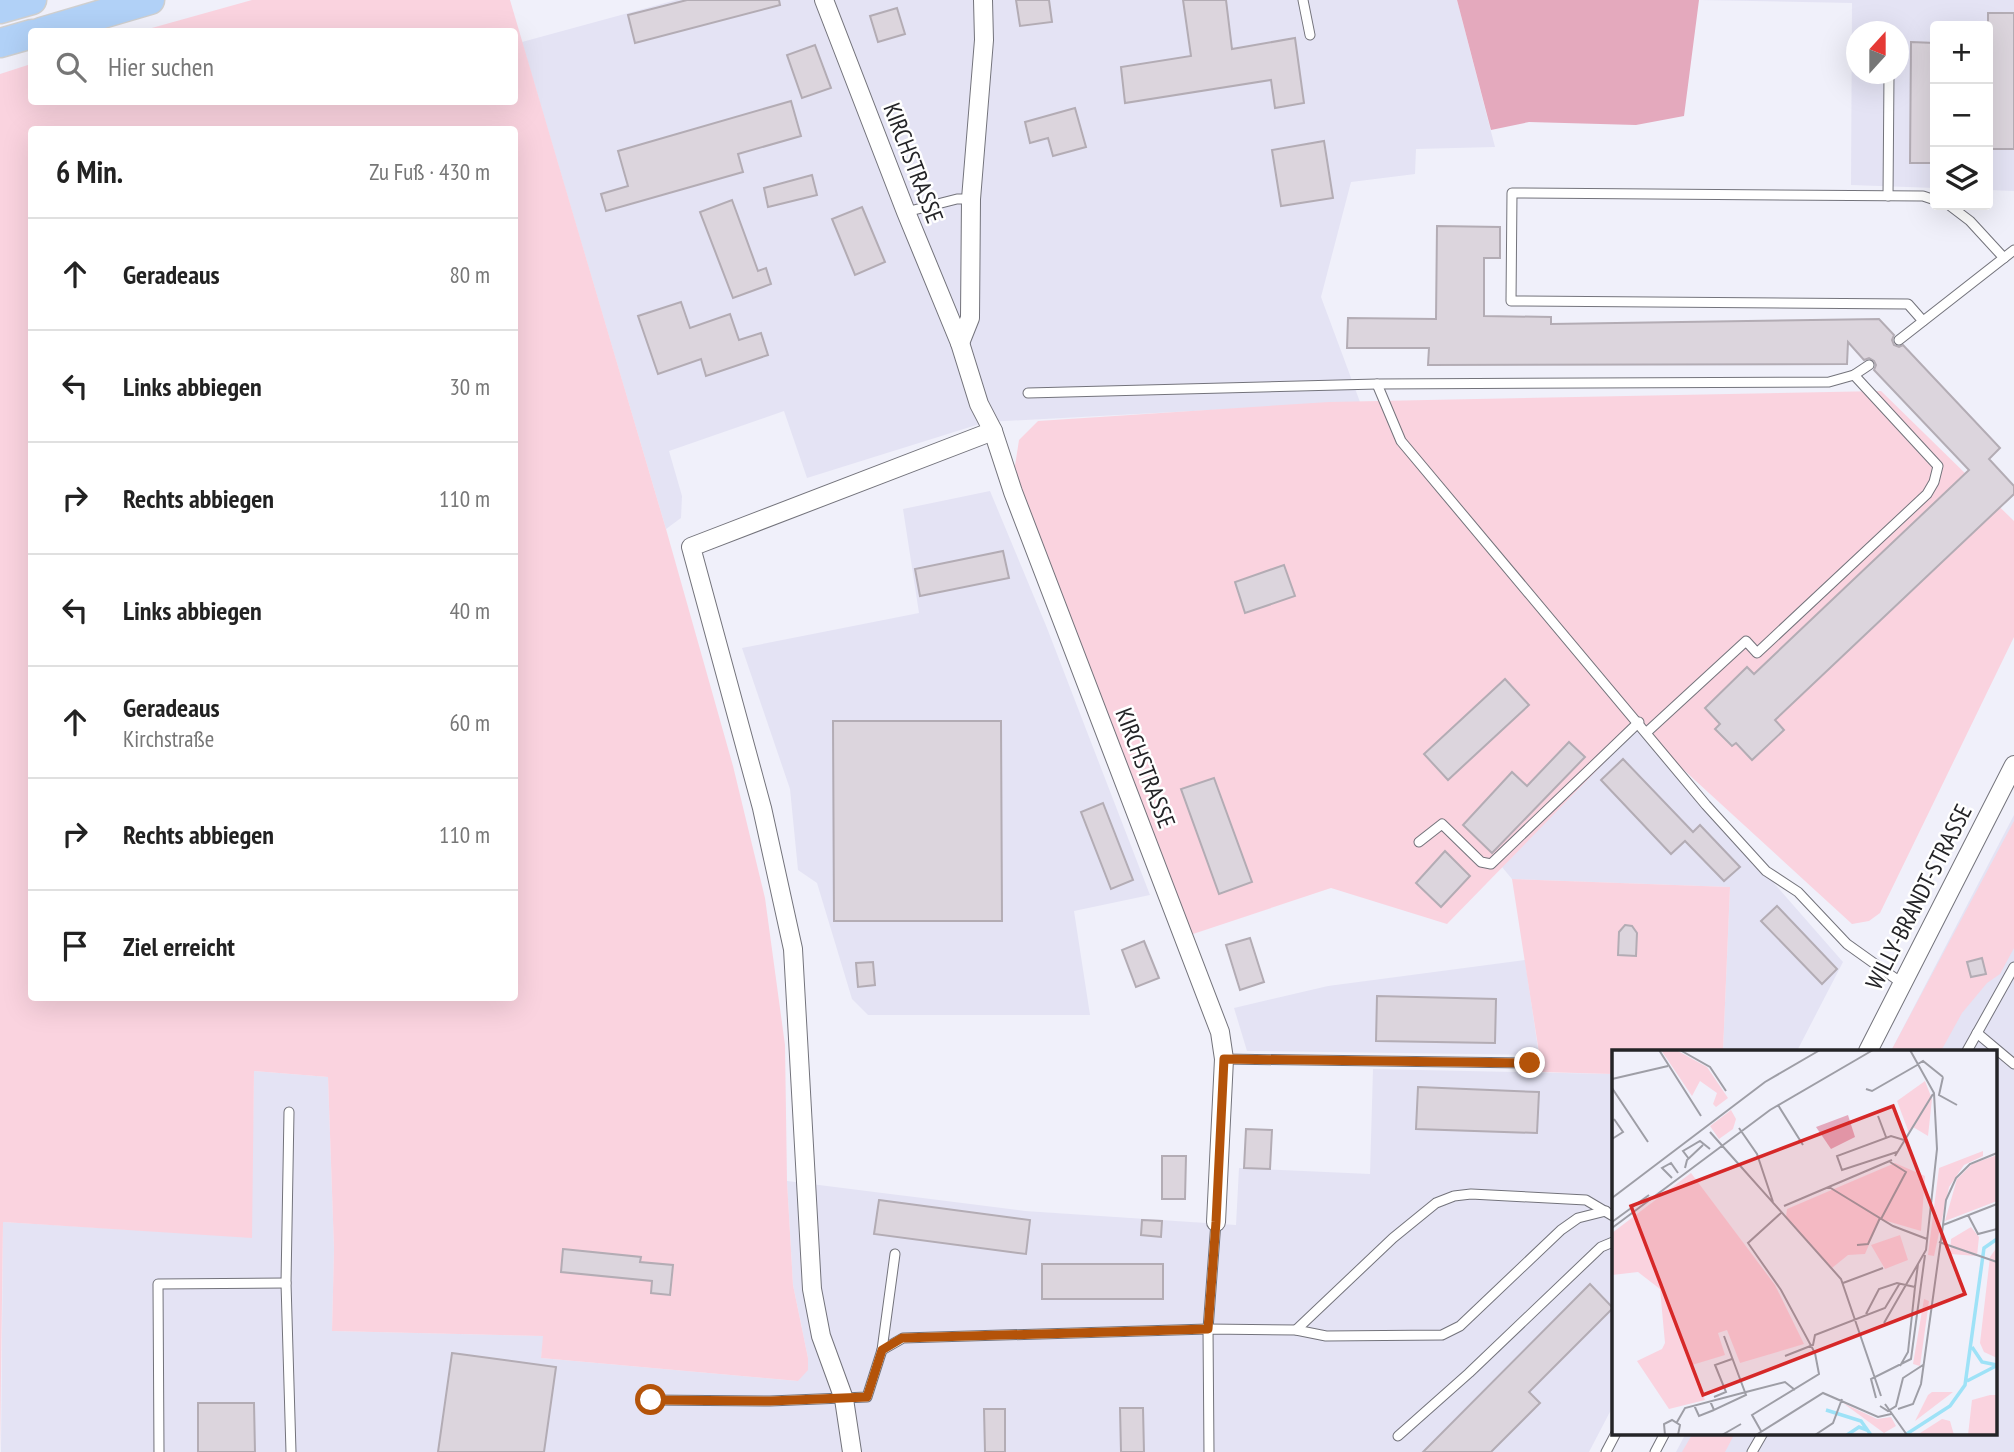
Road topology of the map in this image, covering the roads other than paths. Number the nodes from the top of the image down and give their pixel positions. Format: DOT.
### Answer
graph roads {
  1 [pos="32,0"];
  2 [pos="150,0"];
  3 [pos="824,0"];
  4 [pos="983,0"];
  5 [pos="1303,0"];
  6 [pos="0,9"];
  7 [pos="55,28"];
  8 [pos="28,35"];
  9 [pos="1310,35"];
  10 [pos="0,43"];
  11 [pos="1889,84"];
  12 [pos="1888,196"];
  13 [pos="1930,198"];
  14 [pos="971,199"];
  15 [pos="1956,210"];
  16 [pos="906,212"];
  17 [pos="2014,250"];
  18 [pos="2004,258"];
  19 [pos="1923,321"];
  20 [pos="1899,340"];
  21 [pos="960,343"];
  22 [pos="1869,365"];
  23 [pos="1854,375"];
  24 [pos="1377,384"];
  25 [pos="1028,393"];
  26 [pos="993,431"];
  27 [pos="1639,722"];
  28 [pos="1647,732"];
  29 [pos="2014,765"];
  30 [pos="1419,842"];
  31 [pos="2014,967"];
  32 [pos="1903,984"];
  33 [pos="1977,1033"];
  34 [pos="1869,1050"];
  35 [pos="1968,1050"];
  36 [pos="1224,1059"];
  37 [pos="1530,1063"];
  38 [pos="2014,1064"];
  39 [pos="289,1112"];
  40 [pos="1610,1213"];
  41 [pos="1216,1222"];
  42 [pos="1612,1242"];
  43 [pos="895,1254"];
  44 [pos="286,1283"];
  45 [pos="1208,1329"];
  46 [pos="1296,1330"];
  47 [pos="882,1350"];
  48 [pos="844,1399"];
  49 [pos="651,1400"];
  50 [pos="1615,1434"];
  51 [pos="1664,1434"];
  52 [pos="1762,1434"];
  53 [pos="1398,1436"];
  54 [pos="159,1452"];
  55 [pos="291,1452"];
  56 [pos="852,1452"];
  57 [pos="1209,1452"];
  58 [pos="1606,1452"];
  59 [pos="1655,1452"];
  60 [pos="1752,1452"];
  1 -- 6 [label="main road"];
  2 -- 7 [label="main road"];
  3 -- 16 [label="street, KIRCHSTRASSE"];
  4 -- 14 [label="street, KIRCHSTRASSE"];
  5 -- 9 [label="lane"];
  8 -- 10 [label="main road"];
  11 -- 12 [label="lane"];
  12 -- 13 [label="lane"];
  12 -- 19 [label="lane"];
  14 -- 16 [label="lane"];
  14 -- 21 [label="street, KIRCHSTRASSE"];
  15 -- 18 [label="lane"];
  16 -- 21 [label="street, KIRCHSTRASSE"];
  17 -- 18 [label="lane"];
  18 -- 19 [label="lane"];
  19 -- 20 [label="lane"];
  21 -- 26 [label="street, KIRCHSTRASSE"];
  22 -- 23 [label="lane"];
  23 -- 24 [label="lane"];
  23 -- 28 [label="lane"];
  24 -- 25 [label="lane"];
  24 -- 27 [label="lane"];
  26 -- 36 [label="street, KIRCHSTRASSE"];
  26 -- 48 [label="street"];
  27 -- 28 [label="lane"];
  27 -- 30 [label="lane"];
  28 -- 32 [label="lane"];
  29 -- 32 [label="street, WILLY-BRANDT-STRASSE"];
  31 -- 33 [label="lane"];
  32 -- 34 [label="street, WILLY-BRANDT-STRASSE"];
  33 -- 35 [label="lane"];
  33 -- 38 [label="lane"];
  36 -- 37 [label="lane"];
  36 -- 41 [label="street, KIRCHSTRASSE"];
  39 -- 44 [label="lane"];
  40 -- 46 [label="lane"];
  40 -- 46 [label="lane"];
  41 -- 45 [label="lane"];
  42 -- 53 [label="lane"];
  43 -- 47 [label="lane"];
  44 -- 54 [label="lane"];
  44 -- 55 [label="lane"];
  45 -- 46 [label="lane"];
  45 -- 47 [label="lane"];
  45 -- 57 [label="lane"];
  47 -- 48 [label="lane"];
  48 -- 49 [label="lane"];
  48 -- 56 [label="street"];
  50 -- 58 [label="lane"];
  51 -- 59 [label="lane"];
  52 -- 60 [label="lane"];
}
